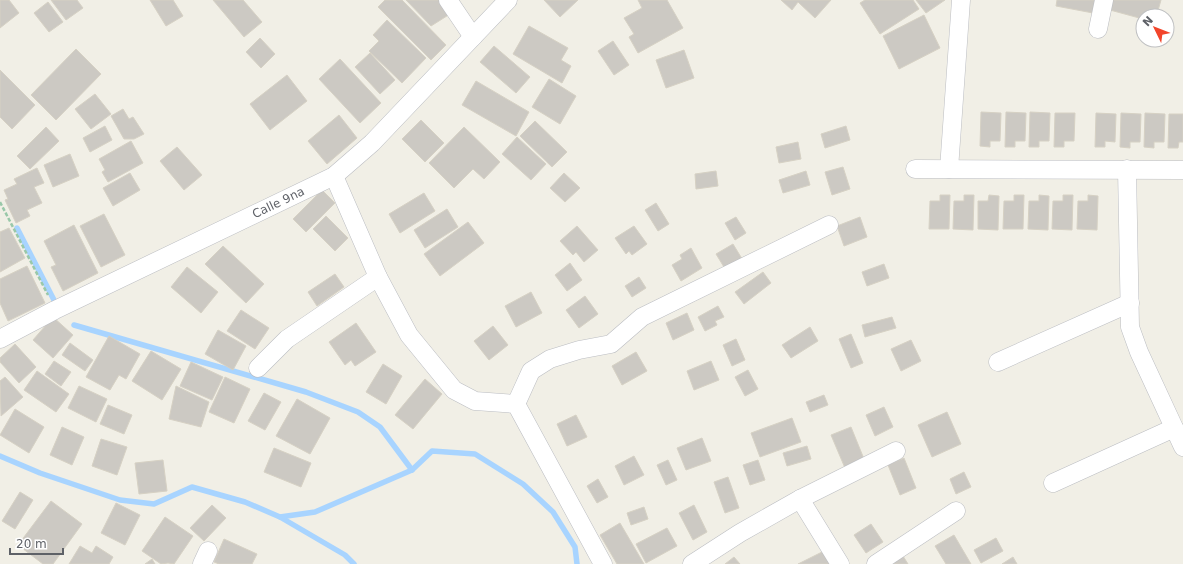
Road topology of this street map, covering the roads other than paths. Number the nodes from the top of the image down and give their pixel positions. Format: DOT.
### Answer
graph roads {
  1 [pos="448,0"];
  2 [pos="508,0"];
  3 [pos="961,0"];
  4 [pos="1104,0"];
  5 [pos="1098,29"];
  6 [pos="473,37"];
  7 [pos="915,169"];
  8 [pos="949,169"];
  9 [pos="1127,169"];
  10 [pos="1183,170"];
  11 [pos="334,176"];
  12 [pos="829,224"];
  13 [pos="378,277"];
  14 [pos="1130,303"];
  15 [pos="0,339"];
  16 [pos="998,362"];
  17 [pos="258,368"];
  18 [pos="516,404"];
  19 [pos="1174,428"];
  20 [pos="1183,447"];
  21 [pos="896,451"];
  22 [pos="1053,483"];
  23 [pos="800,499"];
  24 [pos="956,511"];
  25 [pos="603,564"];
  26 [pos="692,564"];
  27 [pos="840,564"];
  28 [pos="876,564"];
  1 -- 6 [label="street"];
  2 -- 6 [label="street, Calle 9na"];
  3 -- 8 [label="street"];
  4 -- 5 [label="street"];
  6 -- 11 [label="street, Calle 9na"];
  7 -- 8 [label="street"];
  8 -- 9 [label="street"];
  9 -- 10 [label="street"];
  9 -- 14 [label="street"];
  11 -- 13 [label="street"];
  11 -- 15 [label="street, Calle 9na"];
  12 -- 18 [label="street"];
  13 -- 17 [label="street"];
  13 -- 18 [label="street"];
  14 -- 16 [label="street"];
  14 -- 19 [label="street"];
  18 -- 25 [label="street"];
  19 -- 20 [label="street"];
  19 -- 22 [label="street"];
  21 -- 23 [label="street"];
  23 -- 26 [label="street"];
  23 -- 27 [label="street"];
  24 -- 28 [label="street"];
}
